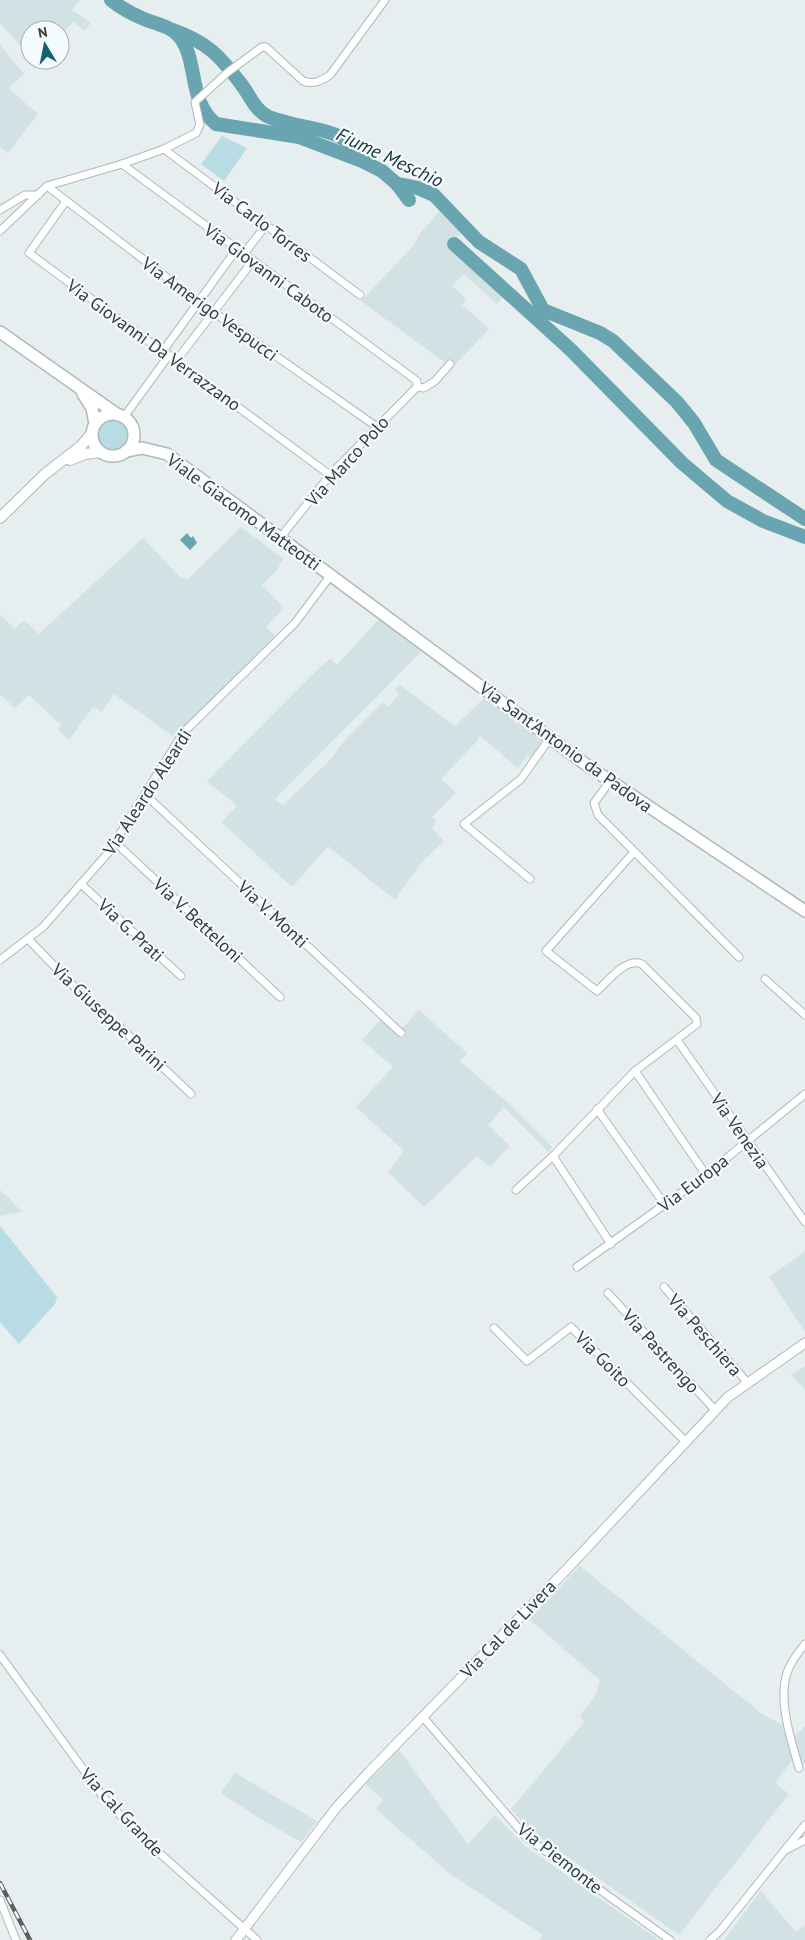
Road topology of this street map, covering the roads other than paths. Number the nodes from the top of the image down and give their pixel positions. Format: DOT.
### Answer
graph roads {
  1 [pos="385,0"];
  2 [pos="164,149"];
  3 [pos="122,164"];
  4 [pos="47,186"];
  5 [pos="38,194"];
  6 [pos="66,201"];
  7 [pos="0,210"];
  8 [pos="266,225"];
  9 [pos="0,231"];
  10 [pos="236,250"];
  11 [pos="243,255"];
  12 [pos="252,262"];
  13 [pos="360,295"];
  14 [pos="199,302"];
  15 [pos="213,312"];
  16 [pos="0,332"];
  17 [pos="166,353"];
  18 [pos="176,361"];
  19 [pos="450,364"];
  20 [pos="417,384"];
  21 [pos="80,390"];
  22 [pos="121,416"];
  23 [pos="377,427"];
  24 [pos="93,429"];
  25 [pos="133,429"];
  26 [pos="126,451"];
  27 [pos="100,452"];
  28 [pos="164,453"];
  29 [pos="55,467"];
  30 [pos="330,475"];
  31 [pos="0,518"];
  32 [pos="280,538"];
  33 [pos="331,576"];
  34 [pos="550,738"];
  35 [pos="610,781"];
  36 [pos="144,796"];
  37 [pos="116,843"];
  38 [pos="634,852"];
  39 [pos="530,879"];
  40 [pos="81,884"];
  41 [pos="805,911"];
  42 [pos="29,940"];
  43 [pos="739,957"];
  44 [pos="0,960"];
  45 [pos="181,976"];
  46 [pos="765,980"];
  47 [pos="280,997"];
  48 [pos="805,1015"];
  49 [pos="401,1033"];
  50 [pos="676,1040"];
  51 [pos="635,1071"];
  52 [pos="191,1094"];
  53 [pos="805,1094"];
  54 [pos="597,1109"];
  55 [pos="748,1142"];
  56 [pos="553,1156"];
  57 [pos="706,1175"];
  58 [pos="516,1190"];
  59 [pos="665,1205"];
  60 [pos="805,1222"];
  61 [pos="611,1244"];
  62 [pos="577,1267"];
  63 [pos="664,1287"];
  64 [pos="608,1292"];
  65 [pos="494,1328"];
  66 [pos="805,1343"];
  67 [pos="747,1382"];
  68 [pos="715,1410"];
  69 [pos="686,1442"];
  70 [pos="805,1644"];
  71 [pos="0,1655"];
  72 [pos="423,1717"];
  73 [pos="798,1768"];
  74 [pos="805,1825"];
  75 [pos="805,1840"];
  76 [pos="778,1857"];
  77 [pos="0,1900"];
  78 [pos="244,1928"];
  79 [pos="720,1931"];
  80 [pos="16,1940"];
  81 [pos="236,1940"];
  82 [pos="257,1940"];
  83 [pos="672,1940"];
  84 [pos="710,1940"];
  85 [pos="715,1940"];
  1 -- 2 [label="street"];
  2 -- 3 [label="street"];
  2 -- 8 [label="street, Via Carlo Torres"];
  3 -- 4 [label="street"];
  3 -- 10 [label="street, Via Giovanni Caboto"];
  4 -- 5 [label="street"];
  4 -- 6 [label="street, Via Amerigo Vespucci"];
  5 -- 7 [label="street"];
  5 -- 9 [label="street"];
  6 -- 14 [label="street, Via Amerigo Vespucci"];
  6 -- 17 [label="street, Via Giovanni Da Verrazzano"];
  8 -- 11 [label="street"];
  8 -- 13 [label="street, Via Carlo Torres"];
  10 -- 11 [label="street, Via Giovanni Caboto"];
  10 -- 14 [label="street"];
  11 -- 12 [label="street, Via Giovanni Caboto"];
  12 -- 15 [label="street"];
  12 -- 20 [label="street, Via Giovanni Caboto"];
  14 -- 15 [label="street, Via Amerigo Vespucci"];
  14 -- 17 [label="street"];
  15 -- 18 [label="street"];
  15 -- 23 [label="street, Via Amerigo Vespucci"];
  16 -- 21 [label="main road"];
  17 -- 18 [label="street, Via Giovanni Da Verrazzano"];
  17 -- 22 [label="street"];
  18 -- 30 [label="street, Via Giovanni Da Verrazzano"];
  19 -- 20 [label="street, Via Marco Polo"];
  20 -- 23 [label="street, Via Marco Polo"];
  21 -- 22 [label="main road"];
  21 -- 24 [label="main road"];
  22 -- 24 [label="main road"];
  22 -- 25 [label="main road"];
  23 -- 30 [label="street, Via Marco Polo"];
  24 -- 27 [label="main road"];
  24 -- 29 [label="main road"];
  25 -- 26 [label="main road"];
  25 -- 28 [label="main road"];
  26 -- 27 [label="main road"];
  26 -- 28 [label="main road, Viale Giacomo Matteotti"];
  27 -- 29 [label="main road"];
  28 -- 32 [label="main road, Viale Giacomo Matteotti"];
  29 -- 31 [label="main road"];
  30 -- 32 [label="street, Via Marco Polo"];
  32 -- 33 [label="main road, Viale Giacomo Matteotti"];
  33 -- 34 [label="main road, Via Sant'Antonio da Padova"];
  33 -- 36 [label="street, Via Aleardo Aleardi"];
  34 -- 35 [label="main road, Via Sant'Antonio da Padova"];
  34 -- 39 [label="street"];
  35 -- 38 [label="street"];
  35 -- 41 [label="main road, Via Sant'Antonio da Padova"];
  36 -- 37 [label="street, Via Aleardo Aleardi"];
  36 -- 49 [label="street, Via V. Monti"];
  37 -- 40 [label="street, Via Aleardo Aleardi"];
  37 -- 47 [label="street, Via V. Betteloni"];
  38 -- 43 [label="street"];
  38 -- 50 [label="street"];
  40 -- 42 [label="street, Via Aleardo Aleardi"];
  40 -- 45 [label="street, Via G. Prati"];
  42 -- 44 [label="street, Via Aleardo Aleardi"];
  42 -- 52 [label="street, Via Giuseppe Parini"];
  46 -- 48 [label="street"];
  50 -- 51 [label="street"];
  50 -- 55 [label="street, Via Venezia"];
  51 -- 54 [label="street"];
  51 -- 57 [label="street"];
  53 -- 55 [label="street, Via Europa"];
  54 -- 56 [label="street"];
  54 -- 59 [label="street"];
  55 -- 57 [label="street, Via Europa"];
  55 -- 60 [label="street, Via Venezia"];
  56 -- 58 [label="street"];
  56 -- 61 [label="street"];
  57 -- 59 [label="street, Via Europa"];
  59 -- 61 [label="street, Via Europa"];
  61 -- 62 [label="street, Via Europa"];
  63 -- 67 [label="street, Via Peschiera"];
  64 -- 68 [label="street, Via Pastrengo"];
  65 -- 69 [label="street, Via Goito"];
  66 -- 67 [label="street, Via Cal de Livera"];
  67 -- 68 [label="street, Via Cal de Livera"];
  68 -- 69 [label="street, Via Cal de Livera"];
  69 -- 72 [label="street, Via Cal de Livera"];
  70 -- 73 [label="street"];
  71 -- 78 [label="street, Via Cal Grande"];
  72 -- 78 [label="street, Via Cal de Livera"];
  72 -- 83 [label="street, Via Piemonte"];
  74 -- 76 [label="street"];
  75 -- 76 [label="street"];
  76 -- 79 [label="street"];
  77 -- 80 [label="street"];
  78 -- 81 [label="street, Via Cal de Livera"];
  78 -- 82 [label="street, Via Cal Grande"];
  79 -- 84 [label="street"];
  79 -- 85 [label="street"];
}
